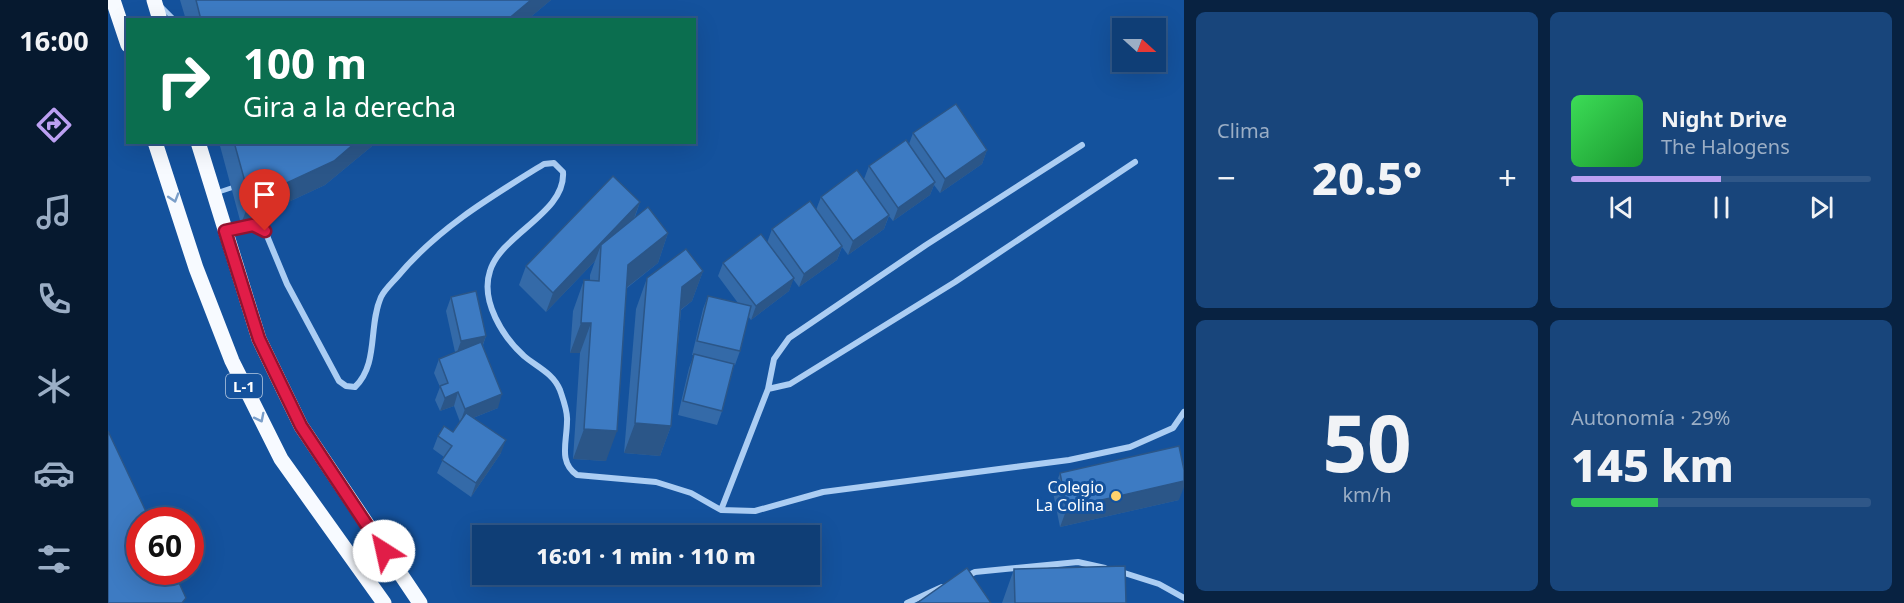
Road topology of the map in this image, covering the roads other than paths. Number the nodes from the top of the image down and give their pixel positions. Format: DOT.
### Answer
graph roads {
  1 [pos="113,0"];
  2 [pos="155,0"];
  3 [pos="160,18"];
  4 [pos="173,18"];
  5 [pos="126,39"];
  6 [pos="156,144"];
  7 [pos="199,144"];
  8 [pos="1082,145"];
  9 [pos="1135,162"];
  10 [pos="243,184"];
  11 [pos="214,193"];
  12 [pos="225,231"];
  13 [pos="768,389"];
  14 [pos="1184,412"];
  15 [pos="721,510"];
  16 [pos="955,581"];
  17 [pos="945,586"];
  18 [pos="1184,598"];
  19 [pos="384,603"];
  20 [pos="420,603"];
  21 [pos="907,603"];
  1 -- 5 [label="main road"];
  2 -- 3 [label="main road"];
  2 -- 4 [label="lane"];
  6 -- 19 [label="main road, L-1, one-way"];
  7 -- 11 [label="main road, L-1"];
  8 -- 13 [label="street"];
  9 -- 13 [label="street"];
  10 -- 11 [label="lane"];
  11 -- 12 [label="main road, L-1"];
  12 -- 15 [label="street"];
  12 -- 20 [label="main road, L-1"];
  13 -- 15 [label="street"];
  14 -- 15 [label="street"];
  16 -- 18 [label="street"];
  17 -- 21 [label="street"];
}
